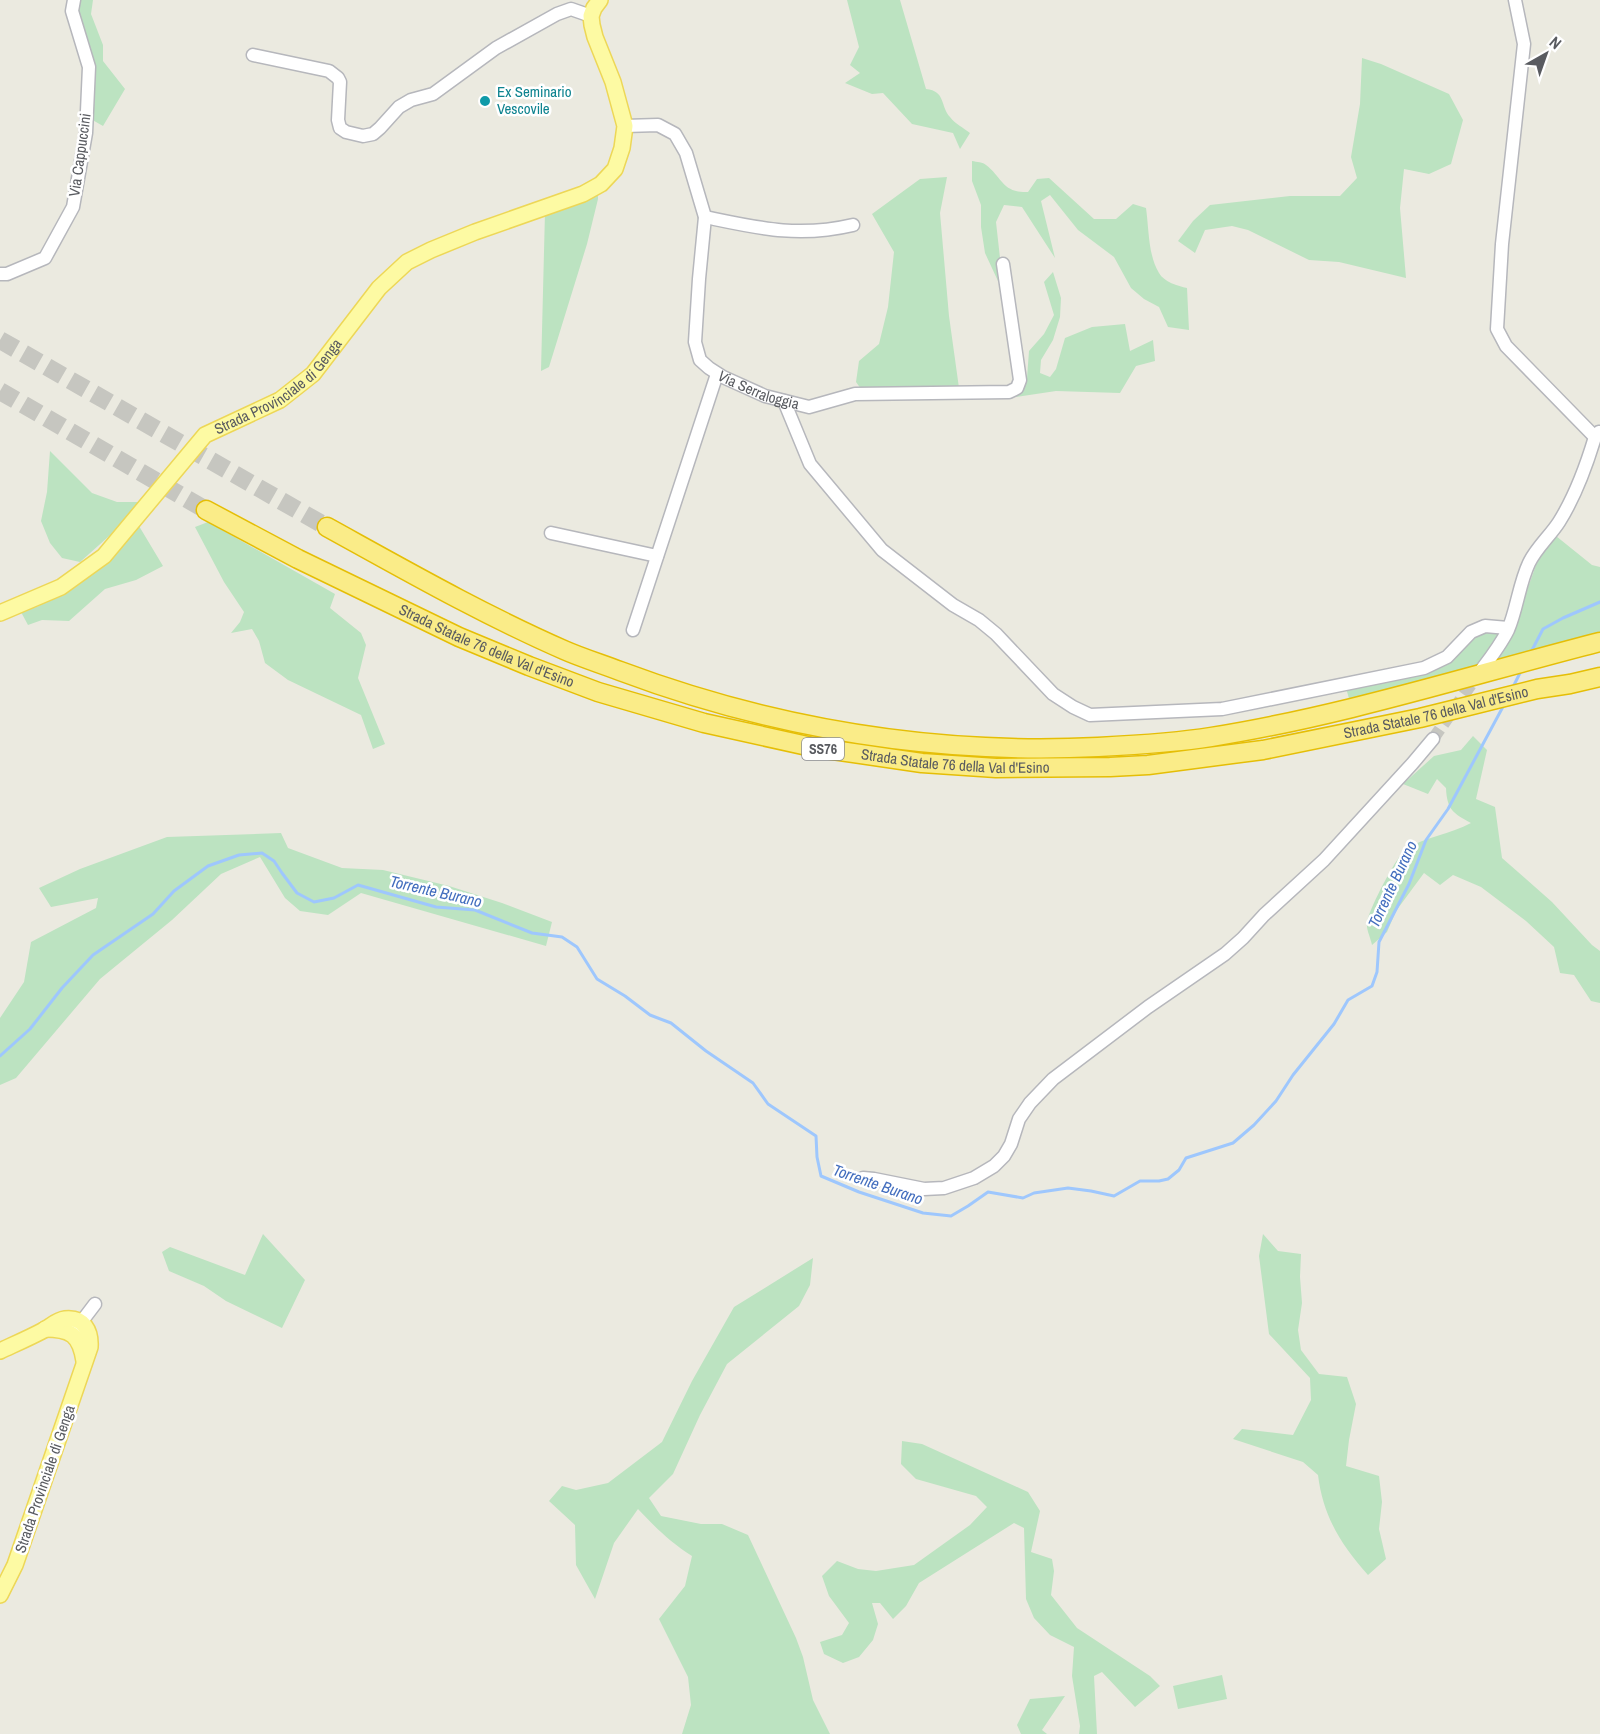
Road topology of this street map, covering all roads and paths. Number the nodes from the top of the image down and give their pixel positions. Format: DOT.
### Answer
graph roads {
  1 [pos="74,0"];
  2 [pos="600,0"];
  3 [pos="1515,0"];
  4 [pos="569,4"];
  5 [pos="591,16"];
  6 [pos="253,55"];
  7 [pos="625,126"];
  8 [pos="705,217"];
  9 [pos="853,225"];
  10 [pos="1003,264"];
  11 [pos="0,274"];
  12 [pos="717,374"];
  13 [pos="784,401"];
  14 [pos="1597,434"];
  15 [pos="206,510"];
  16 [pos="327,527"];
  17 [pos="550,533"];
  18 [pos="657,555"];
  19 [pos="0,613"];
  20 [pos="1508,628"];
  21 [pos="633,630"];
  22 [pos="1600,642"];
  23 [pos="1490,669"];
  24 [pos="1600,677"];
  25 [pos="1433,739"];
  26 [pos="863,1178"];
  27 [pos="95,1304"];
  28 [pos="76,1329"];
  29 [pos="0,1352"];
  30 [pos="0,1595"];
  1 -- 11 [label="street, Via Cappuccini"];
  2 -- 5 [label="main road"];
  3 -- 14 [label="street"];
  4 -- 5 [label="street"];
  4 -- 6 [label="street"];
  5 -- 7 [label="main road"];
  7 -- 8 [label="street, Via Serraloggia"];
  7 -- 19 [label="main road, Strada Provinciale di Genga"];
  8 -- 9 [label="street"];
  8 -- 12 [label="street, Via Serraloggia"];
  10 -- 13 [label="street, Via Serraloggia"];
  12 -- 13 [label="street, Via Serraloggia"];
  12 -- 18 [label="street"];
  13 -- 20 [label="street"];
  14 -- 20 [label="street"];
  15 -- 24 [label="highway, Strada Statale 76 della Val d'Esino / SS76"];
  16 -- 23 [label="highway, Strada Statale 76 della Val d'Esino / SS76"];
  17 -- 18 [label="street"];
  18 -- 21 [label="street"];
  20 -- 23 [label="street"];
  22 -- 23 [label="highway, Strada Statale 76 della Val d'Esino / SS76"];
  25 -- 26 [label="street"];
  27 -- 28 [label="street"];
  28 -- 29 [label="main road"];
  28 -- 30 [label="main road, Strada Provinciale di Genga"];
}
